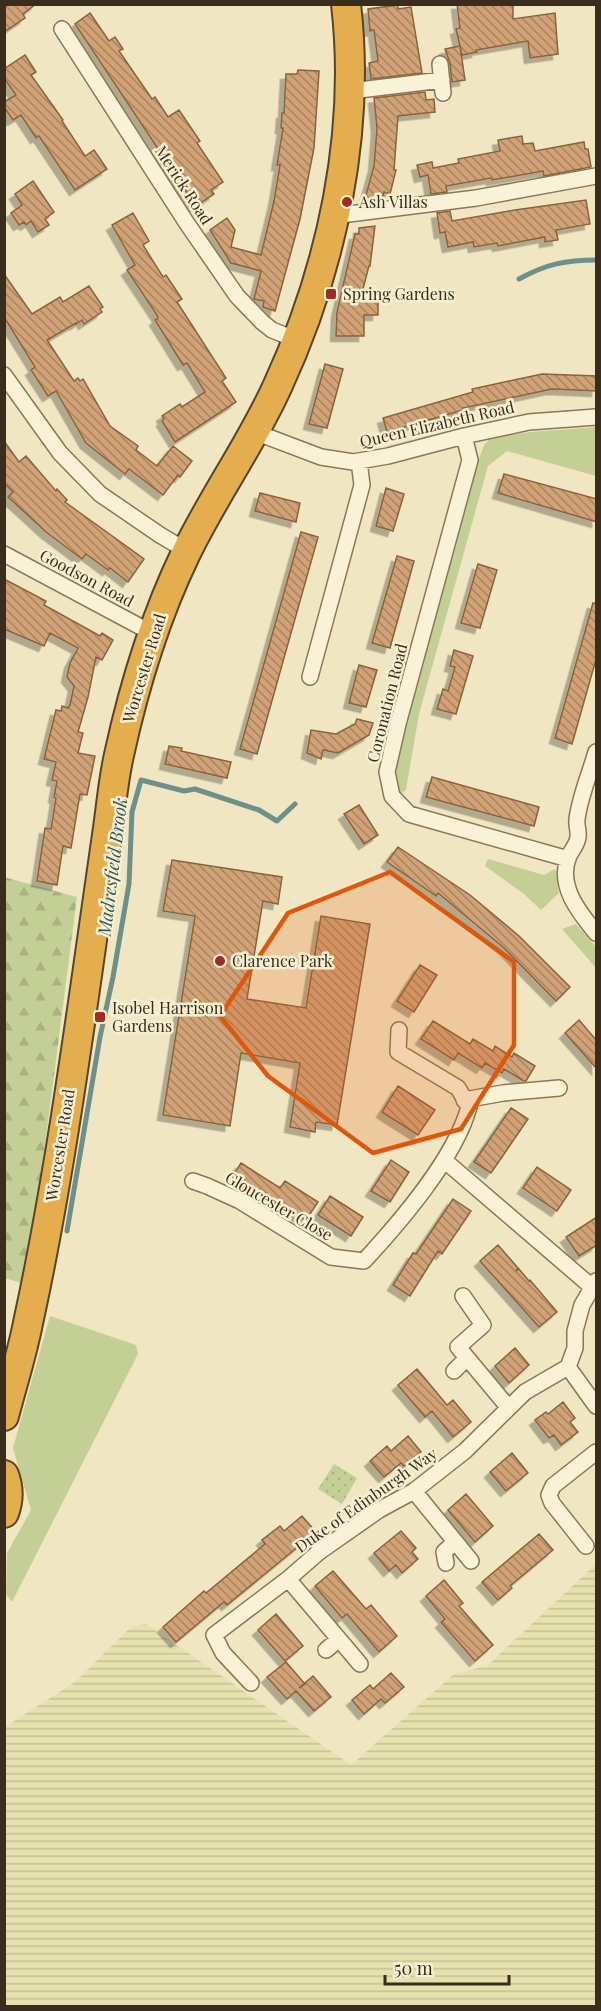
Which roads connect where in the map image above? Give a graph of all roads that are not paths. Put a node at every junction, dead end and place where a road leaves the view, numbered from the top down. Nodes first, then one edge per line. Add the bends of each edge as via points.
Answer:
1 (346, 4) edge
2 (62, 29) dead end
3 (440, 64) dead end
4 (351, 91) junction
5 (597, 176) edge
6 (333, 216) junction
7 (297, 340) junction
8 (4, 375) edge
9 (597, 417) edge
10 (255, 432) junction
11 (464, 436) junction
12 (359, 461) junction
13 (187, 550) junction
14 (4, 554) edge
15 (152, 633) junction
16 (310, 677) dead end
17 (597, 752) edge
18 (567, 859) junction
19 (597, 933) edge
20 (399, 1030) dead end
21 (559, 1088) dead end
22 (464, 1100) junction
23 (444, 1160) junction
24 (193, 1181) dead end
25 (594, 1284) edge
26 (463, 1296) dead end
27 (467, 1358) junction
28 (568, 1367) junction
29 (11, 1370) edge
30 (454, 1371) dead end
31 (597, 1406) edge
32 (508, 1407) junction
33 (4, 1416) edge
34 (597, 1452) edge
35 (4, 1475) edge
36 (414, 1491) junction
37 (4, 1513) edge
38 (455, 1542) junction
39 (586, 1546) dead end
40 (471, 1561) dead end
41 (446, 1563) dead end
42 (288, 1579) junction
43 (338, 1640) junction
44 (326, 1650) dead end
45 (360, 1664) dead end
46 (251, 1683) dead end

1 - 4 highway, Worcester Road
2 - 7 street, Merick Road via 237,296 272,330
3 - 4 street via 443,86
4 - 6 highway, Worcester Road via 346,152
5 - 6 street via 476,198
6 - 7 highway, Worcester Road via 318,279
7 - 10 highway, Worcester Road
8 - 13 street via 60,453 100,494
9 - 11 street, Queen Elizabeth Road via 529,422
10 - 12 street, Queen Elizabeth Road via 321,457
10 - 13 highway, Worcester Road
11 - 12 street, Queen Elizabeth Road
11 - 18 street, Coronation Road via 470,460 387,772 393,796 410,814
12 - 16 street via 362,485 326,649
13 - 15 highway, Worcester Road
14 - 15 street, Goodson Road
15 - 29 highway, Worcester Road via 118,758 41,1261 27,1329
17 - 18 street via 577,821 576,846
18 - 19 street via 567,889
20 - 22 street via 398,1052 458,1088
21 - 22 street
22 - 23 street, Gloucester Close via 468,1107 466,1118
23 - 24 street, Gloucester Close via 398,1224 364,1261 331,1257 240,1201
23 - 25 street
25 - 28 street via 579,1315
26 - 27 street via 483,1326 458,1347
27 - 30 street
27 - 32 street
28 - 31 street
28 - 32 street, Duke of Edinburgh Way via 525,1392
29 - 33 highway, Worcester Road
32 - 36 street, Duke of Edinburgh Way via 465,1451
34 - 39 street via 553,1486 549,1495
35 - 37 highway via 8,1485
36 - 38 street
36 - 42 street, Duke of Edinburgh Way via 370,1516
38 - 40 street
38 - 41 street via 444,1552
42 - 43 street
42 - 46 street, Duke of Edinburgh Way via 214,1635 223,1653
43 - 44 street
43 - 45 street

